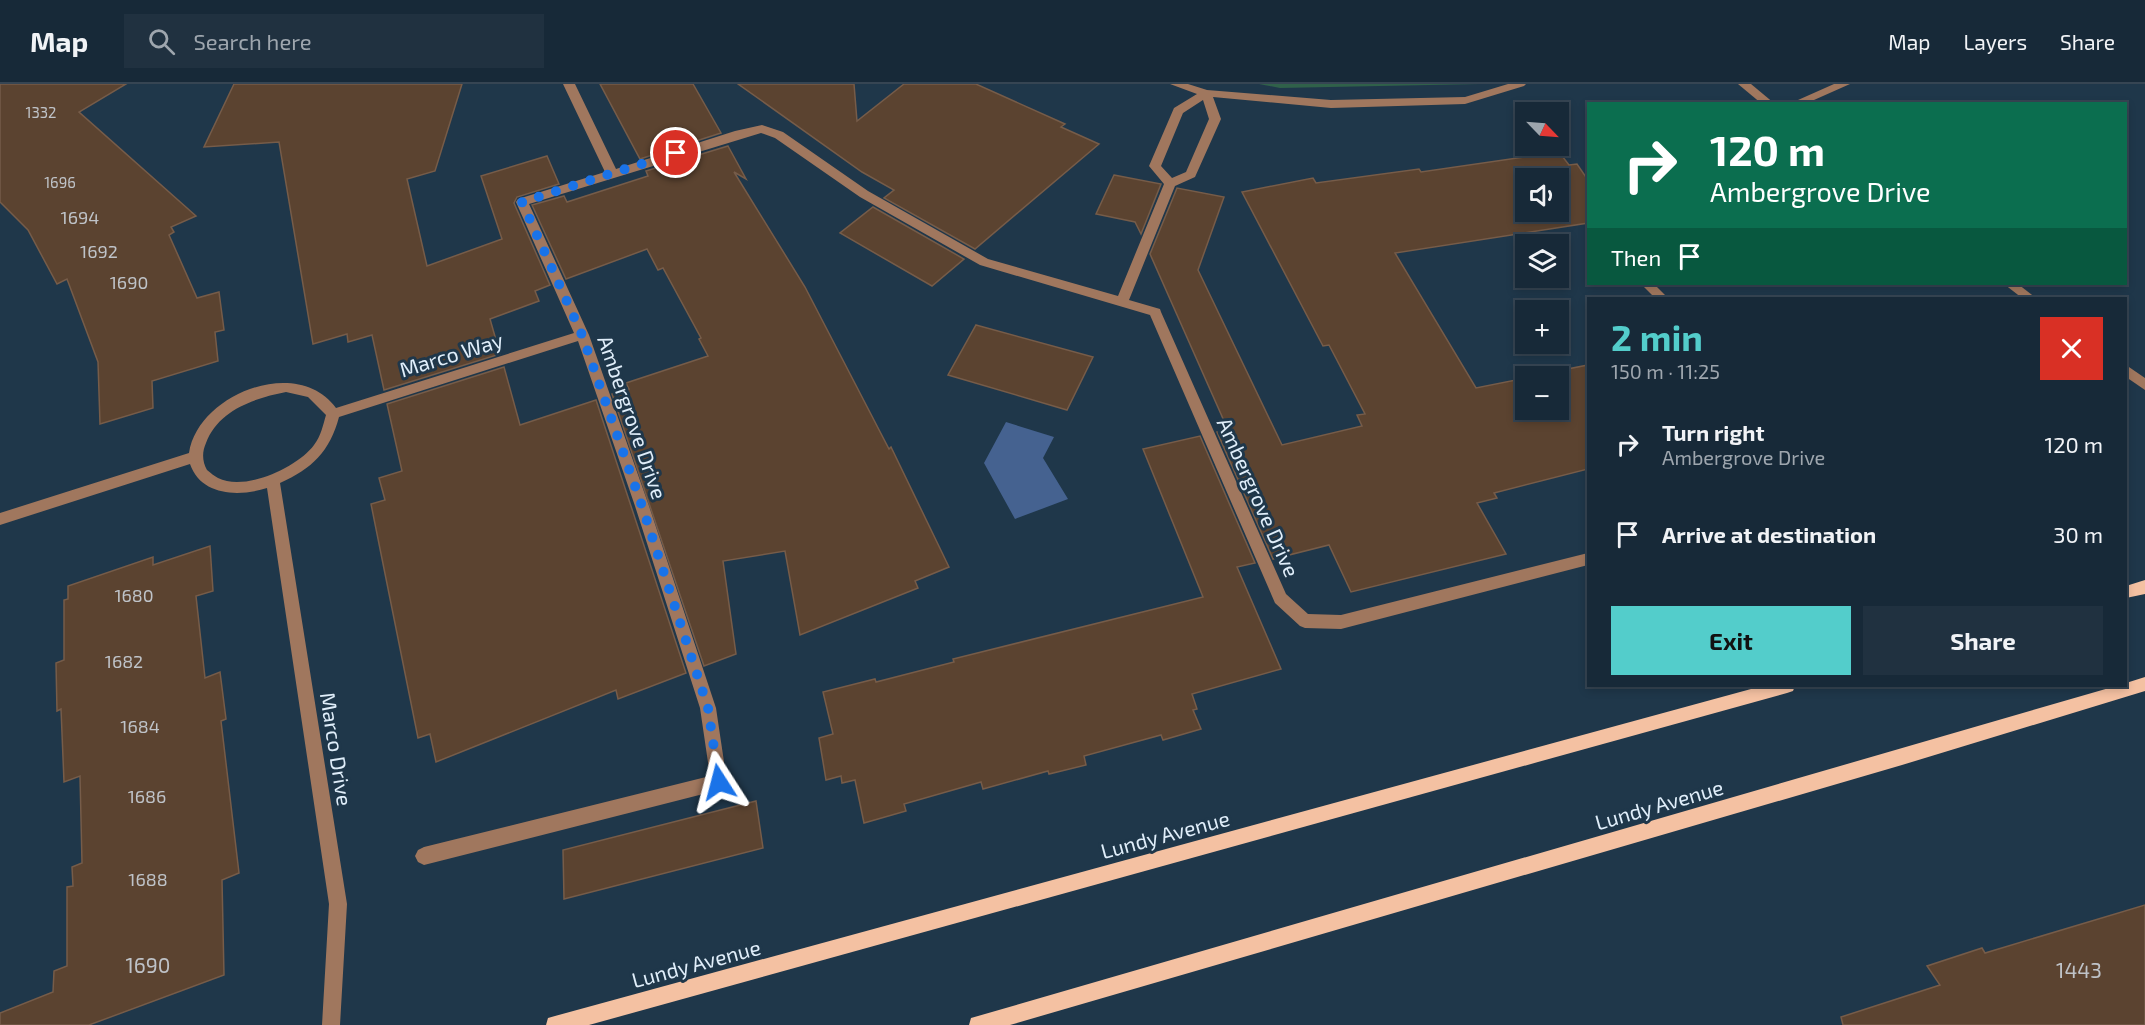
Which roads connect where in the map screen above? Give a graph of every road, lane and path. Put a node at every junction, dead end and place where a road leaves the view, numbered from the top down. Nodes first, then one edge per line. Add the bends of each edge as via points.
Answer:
1 (569, 84) edge
2 (1176, 84) edge
3 (1520, 84) edge
4 (1744, 84) edge
5 (1844, 84) edge
6 (1206, 93) junction
7 (1767, 102) edge
8 (1799, 102) edge
9 (612, 173) junction
10 (1170, 184) junction
11 (1648, 285) edge
12 (2011, 285) edge
13 (1661, 297) edge
14 (2029, 297) edge
15 (1122, 302) junction
16 (582, 335) junction
17 (2127, 371) edge
18 (2145, 385) edge
19 (333, 414) junction
20 (195, 457) junction
21 (273, 482) junction
22 (0, 519) edge
23 (1587, 559) edge
24 (2145, 587) edge
25 (2127, 592) edge
26 (2145, 684) edge
27 (1782, 687) edge
28 (424, 856) dead end
29 (332, 1025) edge
30 (555, 1025) edge
31 (978, 1025) edge

1 - 9 street
2 - 6 street
3 - 6 street via 1465,100 1331,104
4 - 7 street
5 - 8 street
6 - 10 street via 1215,119 1191,174
6 - 10 street via 1179,111 1155,166
9 - 15 street, Ambergrove Drive via 762,129 779,135 864,194 984,262
9 - 16 street, Ambergrove Drive via 522,202
10 - 15 street
11 - 13 street
12 - 14 street
15 - 23 street, Ambergrove Drive via 1155,312 1280,598 1305,621 1341,622
16 - 19 street, Marco Way
16 - 28 street, Ambergrove Drive via 708,708 719,782
17 - 18 street
19 - 20 street via 324,400 308,390 286,387 260,392 234,402 213,418 200,437
19 - 21 street via 328,434 315,454 295,471
20 - 21 street via 201,474 217,484 241,488
20 - 22 street
21 - 29 street, Marco Drive via 338,904
24 - 25 main road
26 - 31 main road, Lundy Avenue
27 - 30 main road, Lundy Avenue

